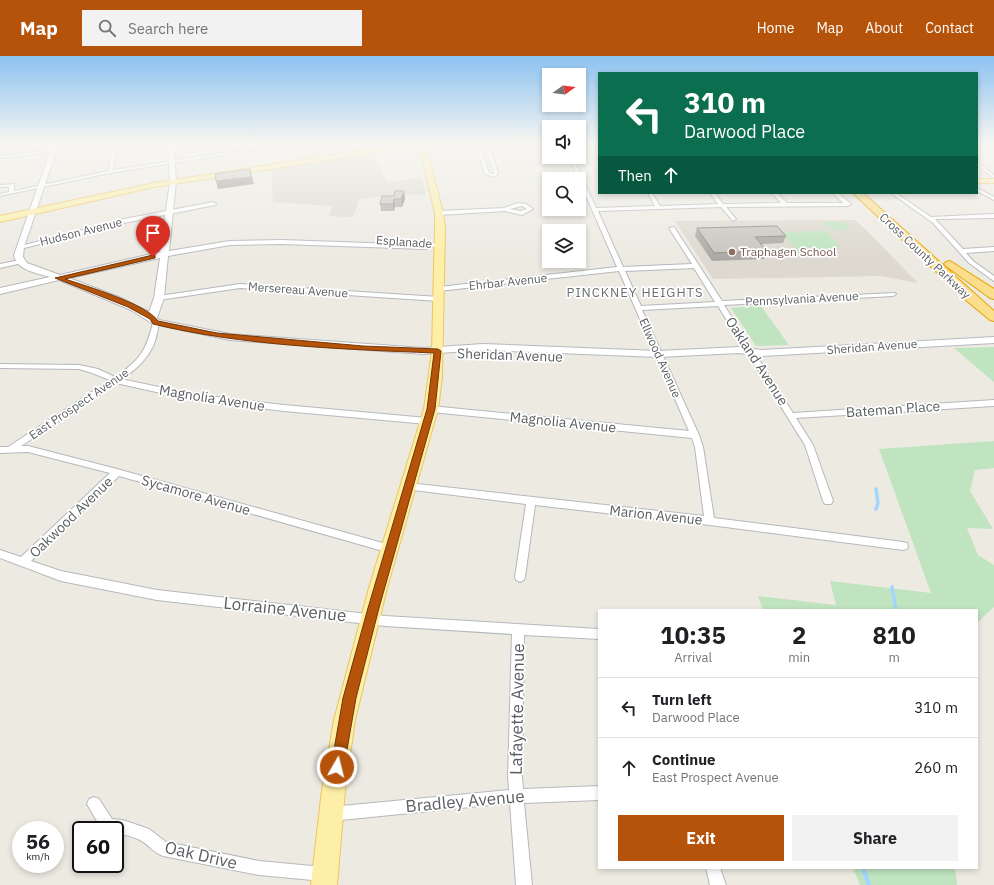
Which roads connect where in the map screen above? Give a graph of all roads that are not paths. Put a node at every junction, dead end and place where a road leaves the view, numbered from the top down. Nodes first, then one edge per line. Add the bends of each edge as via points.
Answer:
1 (43, 182) edge
2 (63, 182) edge
3 (173, 182) joint
4 (431, 182) edge
5 (582, 182) edge
6 (0, 186) edge
7 (42, 186) junction
8 (978, 190) edge
9 (10, 193) junction
10 (651, 194) edge
11 (713, 194) edge
12 (775, 194) edge
13 (837, 194) edge
14 (848, 194) edge
15 (859, 194) edge
16 (874, 194) edge
17 (895, 194) edge
18 (0, 195) edge
19 (994, 199) edge
20 (213, 204) dead end
21 (786, 205) junction
22 (722, 206) junction
23 (658, 208) junction
24 (890, 208) dead end
25 (505, 209) dead end
26 (595, 210) junction
27 (33, 211) junction
28 (169, 212) junction
29 (439, 213) junction
30 (994, 216) edge
31 (931, 218) junction
32 (0, 219) edge
33 (733, 219) dead end
34 (886, 220) junction
35 (672, 228) dead end
36 (440, 244) junction
37 (20, 247) junction
38 (994, 249) edge
39 (962, 250) junction
40 (164, 251) junction
41 (20, 262) junction
42 (0, 266) edge
43 (696, 266) junction
44 (619, 269) junction
45 (54, 277) junction
46 (994, 279) edge
47 (0, 286) edge
48 (0, 292) edge
49 (439, 294) junction
50 (893, 294) dead end
51 (994, 295) edge
52 (159, 298) junction
53 (720, 304) junction
54 (994, 304) edge
55 (131, 305) junction
56 (638, 308) junction
57 (994, 318) edge
58 (154, 320) junction
59 (994, 340) edge
60 (438, 351) junction
61 (750, 353) junction
62 (659, 357) junction
63 (0, 366) edge
64 (116, 380) junction
65 (994, 403) edge
66 (429, 415) junction
67 (792, 416) junction
68 (695, 435) junction
69 (12, 448) junction
70 (0, 450) edge
71 (117, 472) junction
72 (408, 487) junction
73 (531, 500) junction
74 (828, 501) dead end
75 (710, 521) junction
76 (903, 546) dead end
77 (390, 549) junction
78 (0, 554) edge
79 (24, 561) junction
80 (520, 577) dead end
81 (370, 619) junction
82 (518, 629) junction
83 (598, 634) edge
84 (598, 793) edge
85 (516, 796) junction
86 (94, 804) dead end
87 (331, 814) junction
88 (713, 869) edge
89 (324, 880) edge
90 (524, 885) edge
91 (718, 885) edge

1 - 7 street
2 - 7 street
3 - 27 main road
3 - 28 street
4 - 29 main road
5 - 26 street, Ellwood Avenue
6 - 9 street via 12,185
7 - 9 street
7 - 27 street
8 - 19 street
9 - 18 street
10 - 23 street
11 - 22 street
12 - 21 street
13 - 21 street via 848,204
14 - 34 highway
15 - 34 highway, Cross County Parkway
16 - 24 highway, Cross County Parkway
17 - 31 street
20 - 28 street, Hudson Avenue
21 - 22 street
22 - 23 street
22 - 33 street
23 - 26 street
25 - 29 street
26 - 44 street, Ellwood Avenue
27 - 32 main road
27 - 37 street
28 - 37 street, Hudson Avenue
28 - 40 street
29 - 36 main road
30 - 31 street
31 - 39 street
34 - 57 highway, Cross County Parkway
35 - 43 street, Oakland Avenue
36 - 40 street, Esplanade via 420,247 265,242
36 - 49 main road
37 - 41 street
38 - 39 street
39 - 46 street via 972,262
40 - 45 street, Esplanade
40 - 52 street
41 - 42 street
41 - 45 street
43 - 44 street, Ehrbar Avenue
43 - 53 street, Oakland Avenue
44 - 49 street, Ehrbar Avenue
44 - 56 street, Ellwood Avenue
45 - 47 street, Esplanade
45 - 48 street, Esplanade
45 - 55 street
49 - 52 street, Mersereau Avenue via 240,286
49 - 60 main road
50 - 53 street, Pennsylvania Avenue
51 - 54 highway, Cross County Parkway via 948,261
52 - 55 street
52 - 58 street
53 - 56 street, Pennsylvania Avenue
53 - 61 street, Oakland Avenue
55 - 58 street
56 - 62 street, Ellwood Avenue
58 - 60 street, Sheridan Avenue via 230,337 363,348
58 - 64 street, East Prospect Avenue via 152,341 148,350 129,371
59 - 61 street, Sheridan Avenue
60 - 62 street, Sheridan Avenue via 455,354
60 - 66 main road
61 - 62 street, Sheridan Avenue via 744,356
61 - 67 street, Oakland Avenue
62 - 68 street, Ellwood Avenue
63 - 64 street, Magnolia Avenue via 79,367
64 - 66 street, Magnolia Avenue via 192,397 233,403
64 - 69 street, East Prospect Avenue
65 - 67 street, Bateman Place
66 - 68 street, Magnolia Avenue
66 - 72 main road
67 - 74 street, Oakland Avenue via 809,445
68 - 75 street, Ellwood Avenue
69 - 70 street, Sycamore Avenue
69 - 71 street, Sycamore Avenue via 28,449
71 - 77 street, Sycamore Avenue
71 - 79 street, Oakwood Avenue
72 - 73 street, Marion Avenue
72 - 77 main road
73 - 75 street, Marion Avenue
73 - 80 street
75 - 76 street, Marion Avenue
77 - 81 main road
78 - 79 street, Lorraine Avenue
79 - 81 street, Lorraine Avenue via 61,576 157,595
81 - 82 street, Lorraine Avenue
81 - 87 main road via 349,698
82 - 83 street, Lorraine Avenue
82 - 85 street, Lafayette Avenue
84 - 85 street, Bradley Avenue
85 - 87 street, Bradley Avenue
85 - 90 street, Lafayette Avenue
86 - 89 street, Oak Drive via 108,826 123,827 144,834 163,849
87 - 89 main road
88 - 91 street

